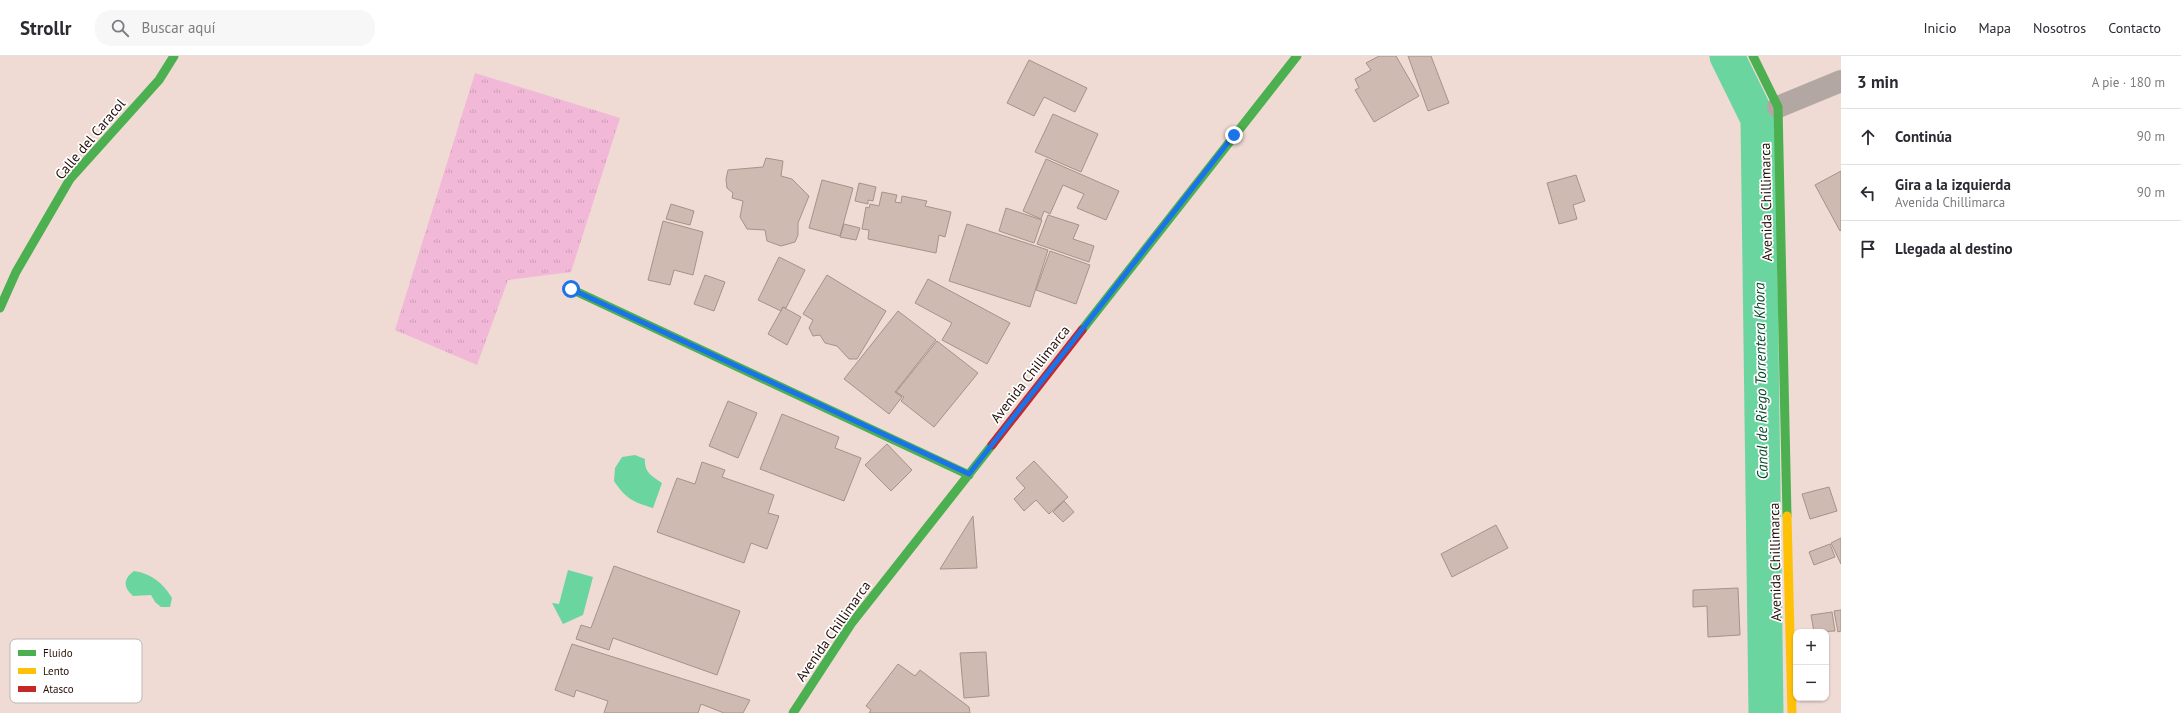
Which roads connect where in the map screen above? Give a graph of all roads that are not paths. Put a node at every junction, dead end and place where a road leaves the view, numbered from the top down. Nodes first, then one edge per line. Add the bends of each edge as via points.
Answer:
1 (174, 56) edge
2 (1297, 56) edge
3 (1753, 56) edge
4 (1841, 81) edge
5 (1778, 107) junction
6 (571, 289) dead end
7 (0, 308) edge
8 (969, 474) junction
9 (793, 713) edge
10 (1792, 713) edge

1 - 7 street, Calle del Caracol via 159,80 70,180 16,272
2 - 8 street, Avenida Chillimarca
3 - 5 street, Avenida Chillimarca
4 - 5 street
5 - 10 street, Avenida Chillimarca
6 - 8 street
8 - 9 street, Avenida Chillimarca via 851,624

